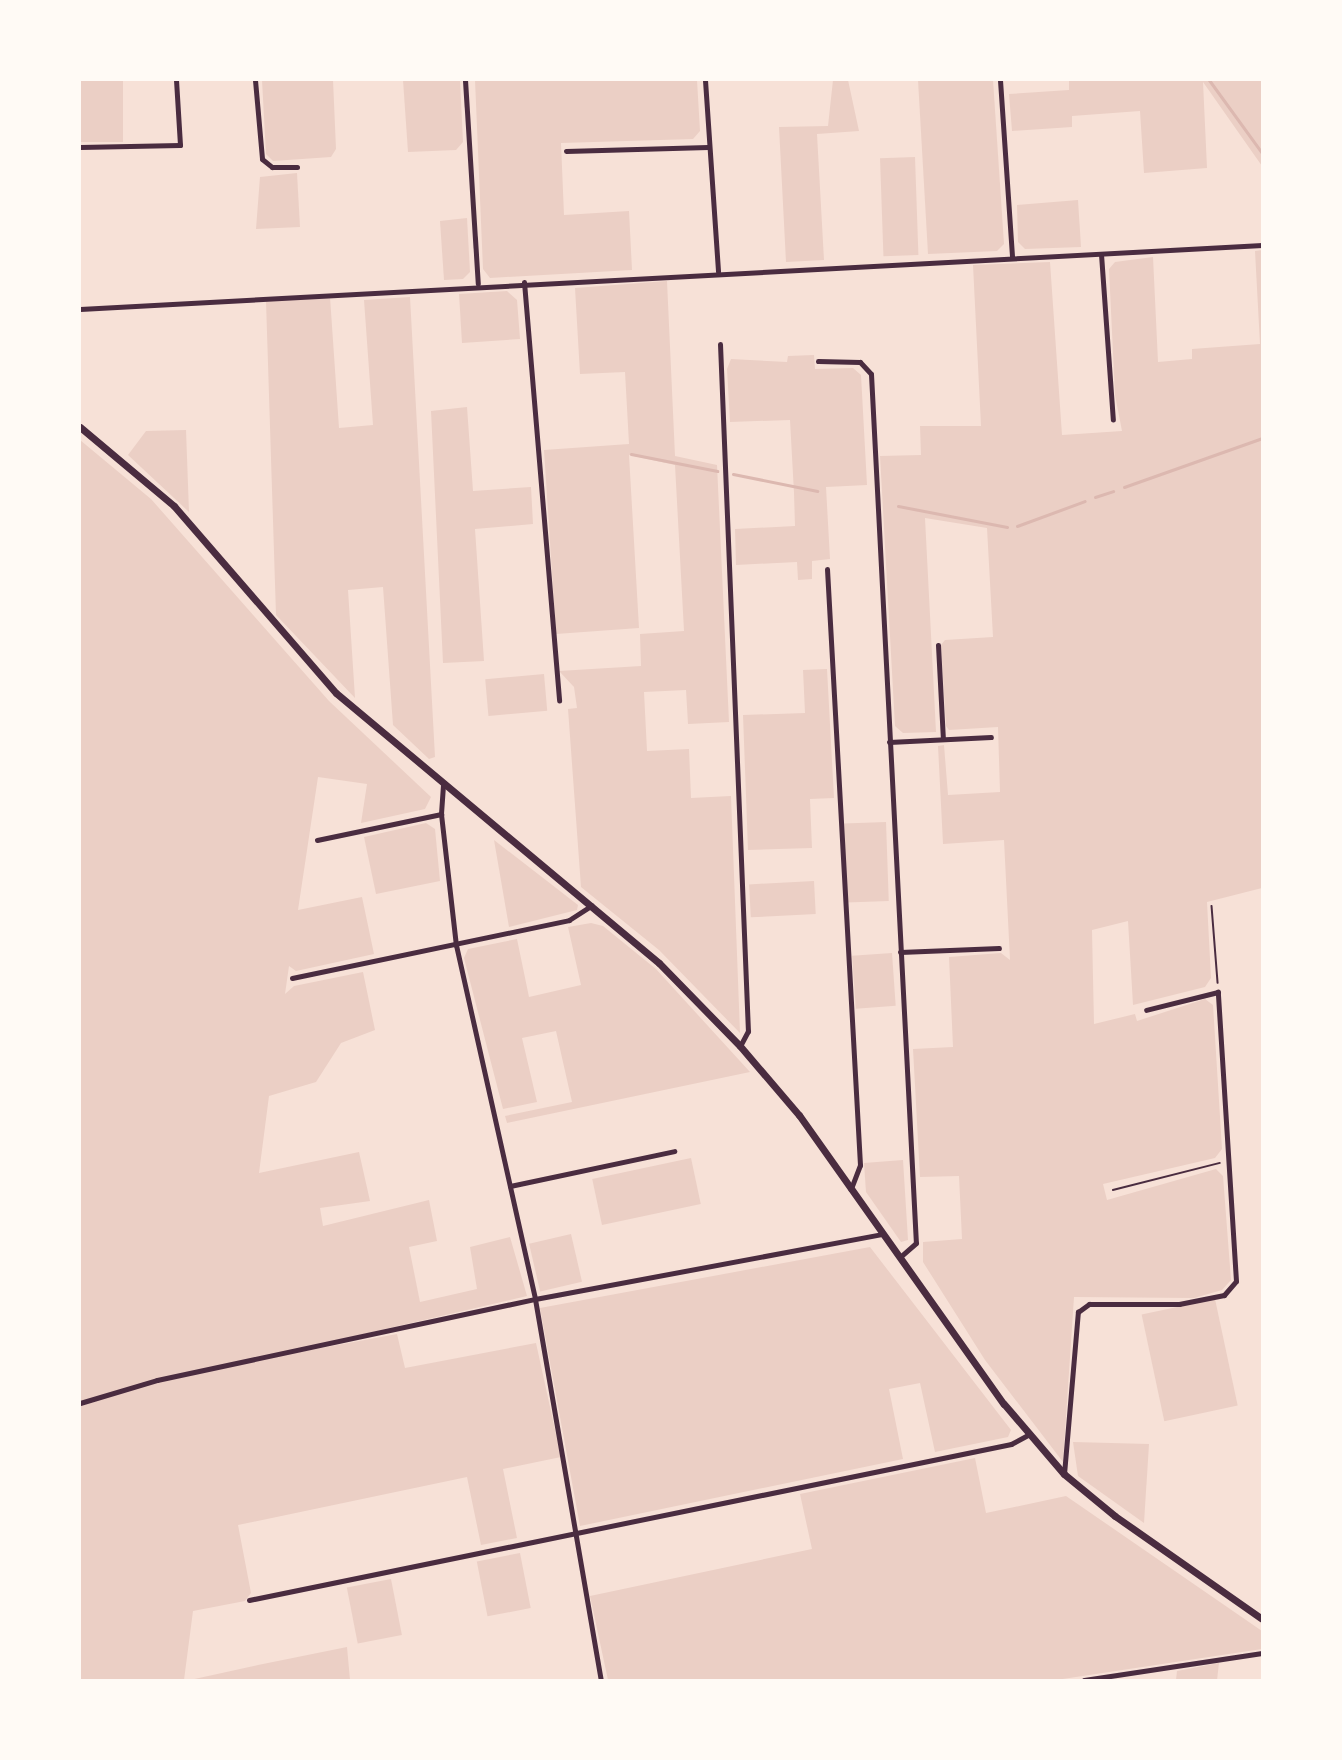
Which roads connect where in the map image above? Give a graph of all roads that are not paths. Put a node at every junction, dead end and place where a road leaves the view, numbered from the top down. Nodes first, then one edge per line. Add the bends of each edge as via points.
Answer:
1 (176, 80) edge
2 (255, 80) edge
3 (465, 80) edge
4 (705, 80) edge
5 (1000, 80) edge
6 (80, 147) edge
7 (708, 147) junction
8 (566, 151) dead end
9 (297, 167) dead end
10 (1263, 245) edge
11 (1101, 254) junction
12 (1012, 258) junction
13 (718, 272) junction
14 (524, 282) junction
15 (478, 284) junction
16 (80, 309) edge
17 (720, 344) dead end
18 (818, 361) dead end
19 (1113, 420) dead end
20 (80, 427) edge
21 (827, 570) dead end
22 (938, 645) dead end
23 (559, 701) dead end
24 (992, 736) dead end
25 (943, 739) junction
26 (889, 742) junction
27 (444, 785) junction
28 (441, 814) junction
29 (317, 840) dead end
30 (592, 905) junction
31 (456, 945) junction
32 (999, 948) dead end
33 (900, 952) junction
34 (292, 978) dead end
35 (1146, 1010) dead end
36 (740, 1046) junction
37 (674, 1151) dead end
38 (510, 1186) junction
39 (851, 1189) junction
40 (883, 1234) junction
41 (900, 1257) junction
42 (535, 1299) junction
43 (80, 1403) edge
44 (1028, 1435) junction
45 (1064, 1474) junction
46 (572, 1532) junction
47 (249, 1600) dead end
48 (1263, 1619) edge
49 (1263, 1653) edge
50 (601, 1680) edge
51 (1084, 1680) edge

1 - 6 street via 180,145
2 - 9 street via 262,159 272,167
3 - 15 street
4 - 7 street
5 - 12 street
7 - 8 street
7 - 13 street
10 - 11 street
11 - 12 street
11 - 19 street
12 - 13 street
13 - 14 street
14 - 15 street
14 - 23 street
15 - 16 street
17 - 36 street via 748,1031
18 - 26 street via 860,362 871,374
20 - 27 street via 174,506 324,681
21 - 39 street via 860,1165
22 - 25 street
24 - 25 street
25 - 26 street
26 - 33 street
27 - 28 street
27 - 30 street
28 - 29 street
28 - 31 street
30 - 31 street via 569,920
30 - 36 street via 659,963
31 - 34 street
31 - 38 street
32 - 33 street
33 - 41 street via 916,1243
35 - 45 street via 1218,992 1234,1286 1224,1295 1179,1304 1089,1304 1078,1312
36 - 39 street via 784,1096
37 - 38 street
38 - 42 street
39 - 40 street
40 - 41 street
40 - 42 street
41 - 44 street
42 - 43 street via 157,1380
42 - 46 street via 567,1471
44 - 45 street
44 - 46 street via 993,1448
45 - 48 street via 1115,1516
46 - 47 street
46 - 50 street
49 - 51 street

